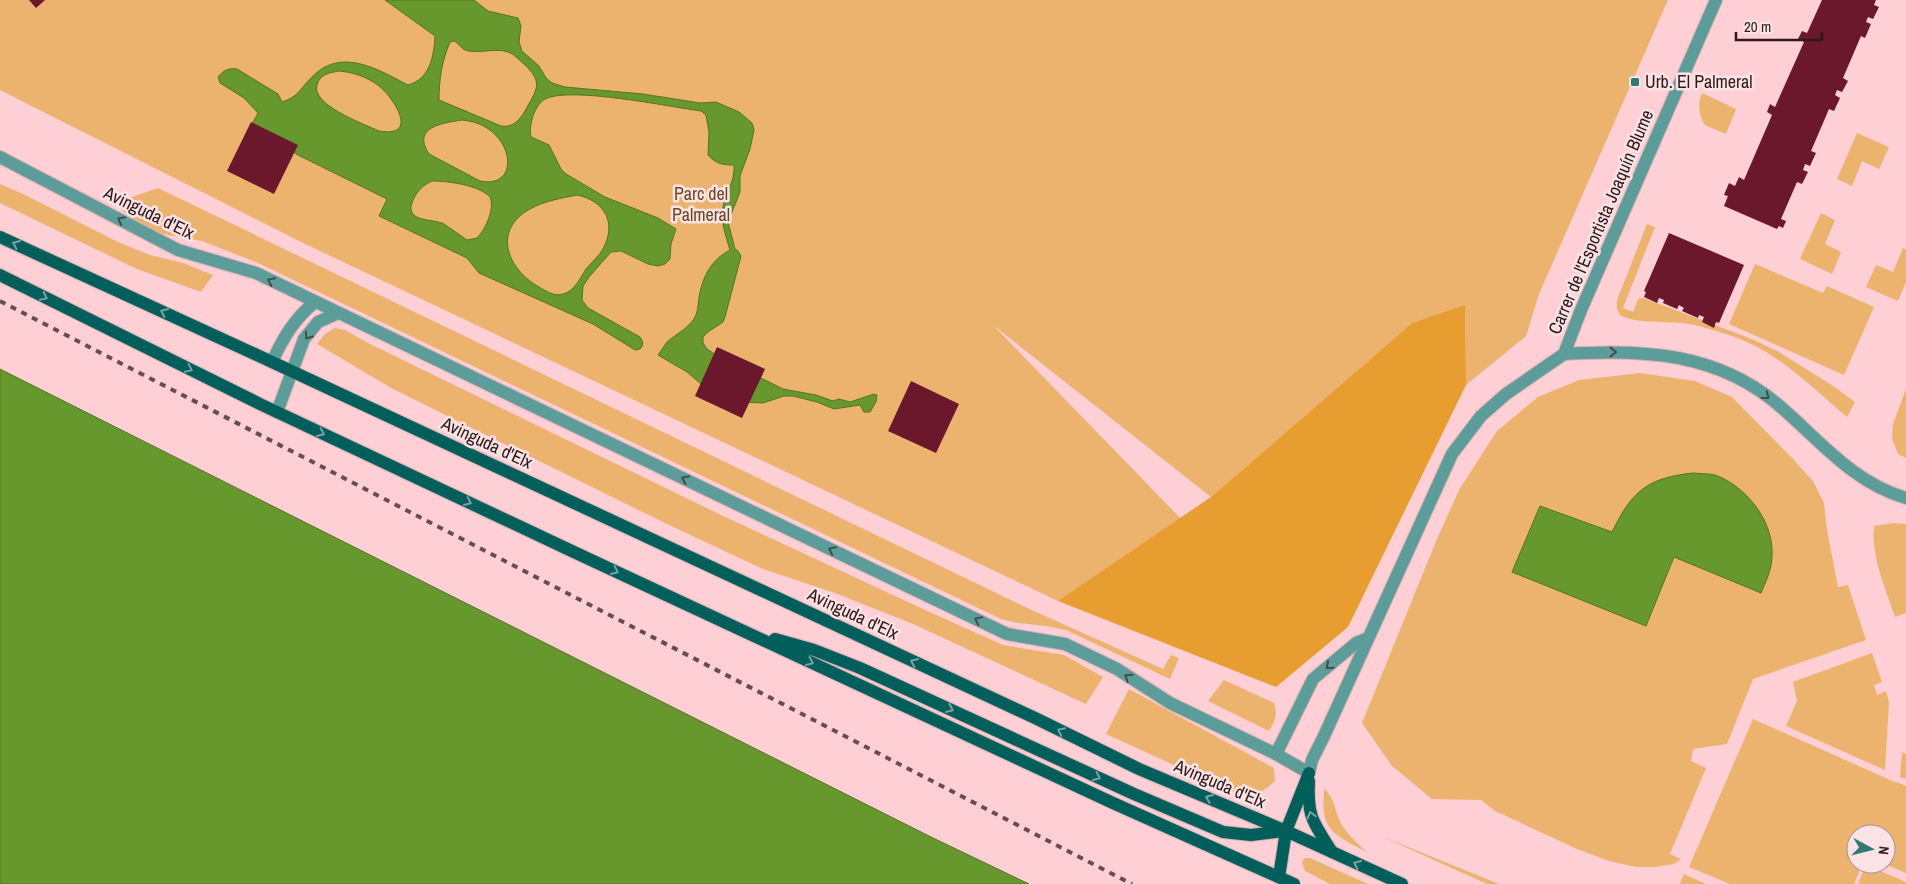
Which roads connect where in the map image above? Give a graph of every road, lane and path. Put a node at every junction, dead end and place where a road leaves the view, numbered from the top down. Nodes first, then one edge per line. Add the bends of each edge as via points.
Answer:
1 (1716, 0) edge
2 (1, 157) edge
3 (0, 237) edge
4 (0, 275) edge
5 (315, 302) junction
6 (338, 313) junction
7 (1564, 354) junction
8 (272, 362) junction
9 (292, 372) junction
10 (277, 412) junction
11 (1906, 498) edge
12 (741, 630) junction
13 (1368, 638) junction
14 (1276, 754) junction
15 (1309, 773) junction
16 (1286, 831) junction
17 (1332, 852) junction
18 (1279, 877) junction
19 (1294, 884) edge
20 (1402, 884) edge

1 - 7 street, Carrer de l'Esportista Joaquín Blume via 1580,310
5 -> 2 street, Avinguda d'Elx via 256,273 178,250
8 -> 3 main road, Avinguda d'Elx
4 -> 10 main road
5 - 6 street, Avinguda d'Elx
5 - 8 street via 287,331
6 -> 9 street via 318,322 304,339
14 -> 6 street, Avinguda d'Elx via 1170,703 1117,670 1065,644 1007,634
7 -> 11 street via 1596,352 1668,356 1707,365 1738,378 1780,406 1854,473 1886,492
7 - 13 street, Carrer de l'Esportista Joaquín Blume via 1506,394 1481,416 1452,454
8 - 9 main road, Avinguda d'Elx
9 - 10 street
16 -> 9 main road, Avinguda d'Elx via 1139,769
10 -> 12 main road
12 -> 16 main road via 814,650 860,668 1223,832 1251,835
12 -> 18 main road
13 -> 14 street via 1356,642 1313,679
13 - 15 street, Carrer de l'Esportista Joaquín Blume
14 - 15 street, Avinguda d'Elx
15 - 16 main road
17 -> 15 main road via 1312,822 1308,803
16 - 17 main road, Avinguda d'Elx
16 - 18 main road
20 -> 17 main road, Avinguda d'Elx
18 - 19 main road

